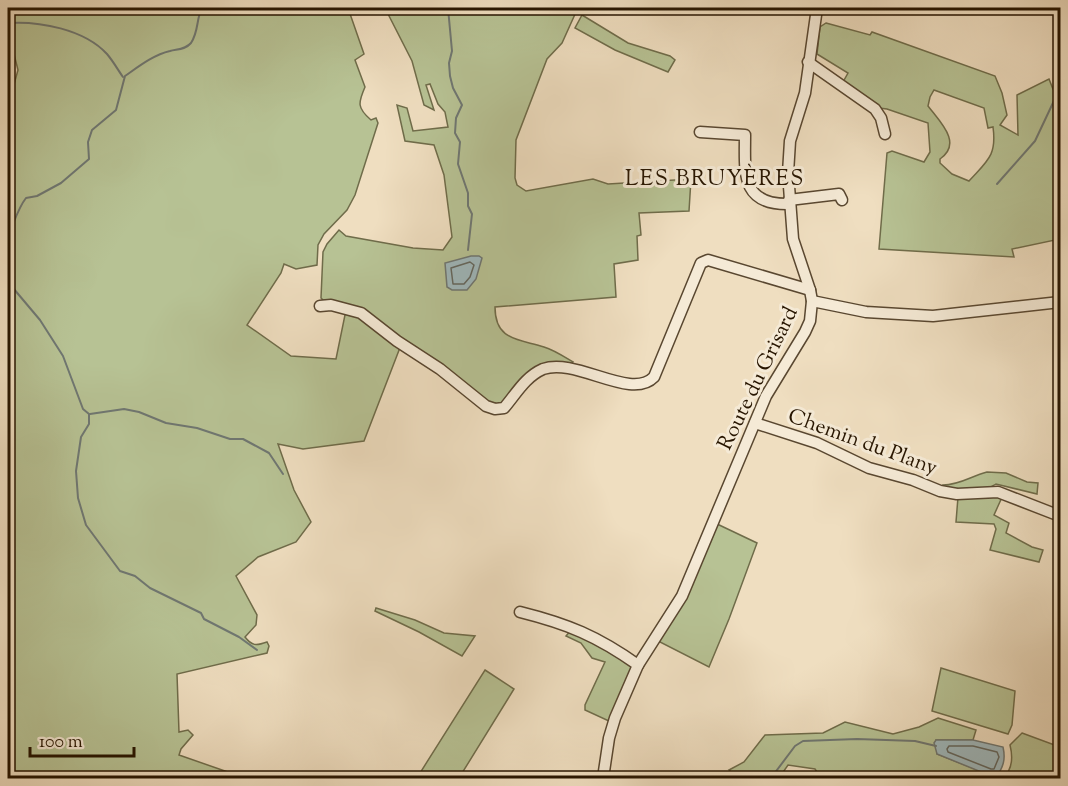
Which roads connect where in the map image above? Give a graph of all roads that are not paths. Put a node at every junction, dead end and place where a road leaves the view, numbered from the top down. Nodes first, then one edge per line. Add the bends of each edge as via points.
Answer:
1 (816, 8) edge
2 (808, 62) junction
3 (699, 132) dead end
4 (885, 134) dead end
5 (842, 200) dead end
6 (789, 202) junction
7 (811, 295) junction
8 (1060, 302) edge
9 (320, 306) dead end
10 (755, 423) junction
11 (1060, 516) edge
12 (520, 612) dead end
13 (638, 664) junction
14 (603, 778) edge

1 - 2 street, Route du Grisard
2 - 4 street via 875,109
2 - 6 street, Route du Grisard via 803,99 790,141
3 - 6 street via 746,135 745,175 749,188 764,201
5 - 6 street via 839,194
6 - 7 street, Route du Grisard via 793,239
7 - 8 street via 866,312 931,316
7 - 9 street via 708,260 701,263 649,382 633,386 557,366 536,373 504,408 495,409 361,313
7 - 10 street, Route du Grisard via 806,332 772,384
10 - 11 street, Chemin du Plany via 940,491 998,492
10 - 13 street, Route du Grisard via 682,596
12 - 13 street via 588,634
13 - 14 street, Route du Grisard via 615,718

